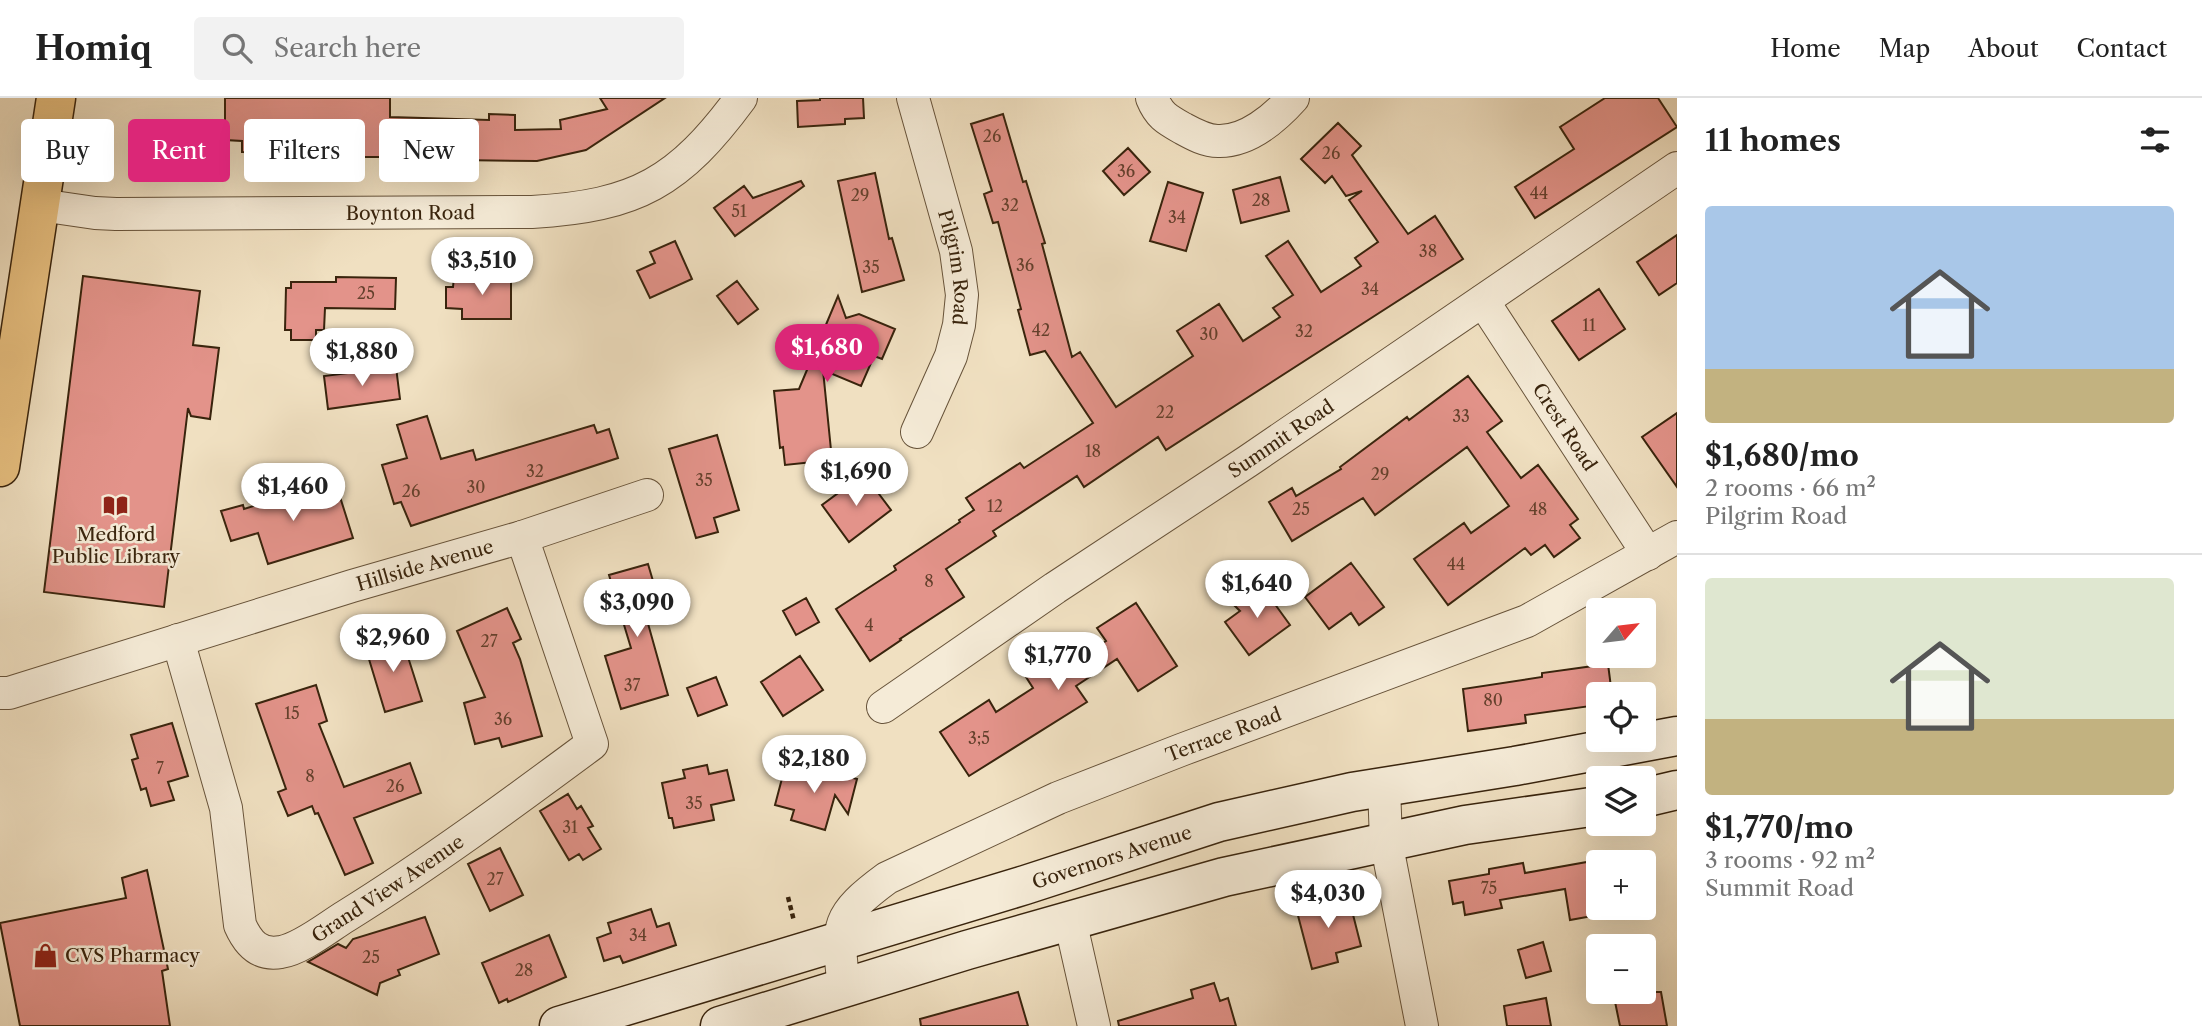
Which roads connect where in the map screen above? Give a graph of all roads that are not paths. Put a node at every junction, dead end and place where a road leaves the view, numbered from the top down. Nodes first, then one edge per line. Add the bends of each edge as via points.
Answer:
1 (56, 98) edge
2 (741, 98) edge
3 (913, 98) edge
4 (1152, 98) edge
5 (1293, 98) edge
6 (1677, 168) edge
7 (40, 205) junction
8 (1483, 301) junction
9 (917, 432) dead end
10 (0, 467) edge
11 (647, 495) dead end
12 (522, 537) junction
13 (1677, 537) edge
14 (1648, 554) junction
15 (178, 640) junction
16 (0, 693) edge
17 (883, 707) dead end
18 (1677, 736) edge
19 (1384, 787) junction
20 (1677, 790) edge
21 (1656, 795) edge
22 (1586, 808) edge
23 (1386, 841) junction
24 (1070, 920) junction
25 (839, 941) junction
26 (844, 988) junction
27 (559, 1026) edge
28 (720, 1026) edge
29 (1094, 1026) edge
30 (1422, 1026) edge

1 - 7 main road
2 - 7 street, Boynton Road via 693,154 661,180 621,199 576,209 95,214
3 - 9 street, Pilgrim Road via 957,251 962,295 951,356
4 - 5 street via 1162,117 1217,141 1251,132
6 - 8 street, Summit Road
7 - 10 main road
8 - 14 street, Crest Road
8 - 17 street, Summit Road
11 - 12 street, Hillside Avenue
12 - 15 street, Hillside Avenue
12 - 15 street, Grand View Avenue via 592,744 471,834 290,950 259,950 240,925 226,808
13 - 14 street, Terrace Road
14 - 25 street, Terrace Road via 1527,621 1058,798 945,849 863,895 844,919
15 - 16 street, Hillside Avenue
18 - 19 street, Governors Avenue
19 - 23 street
19 - 25 street, Governors Avenue via 1219,822
20 - 21 street
22 - 23 street
23 - 24 street via 1224,877
23 - 30 street
24 - 26 street
24 - 29 street
25 - 26 street, Terrace Road
25 - 27 street, Governors Avenue
26 - 28 street

